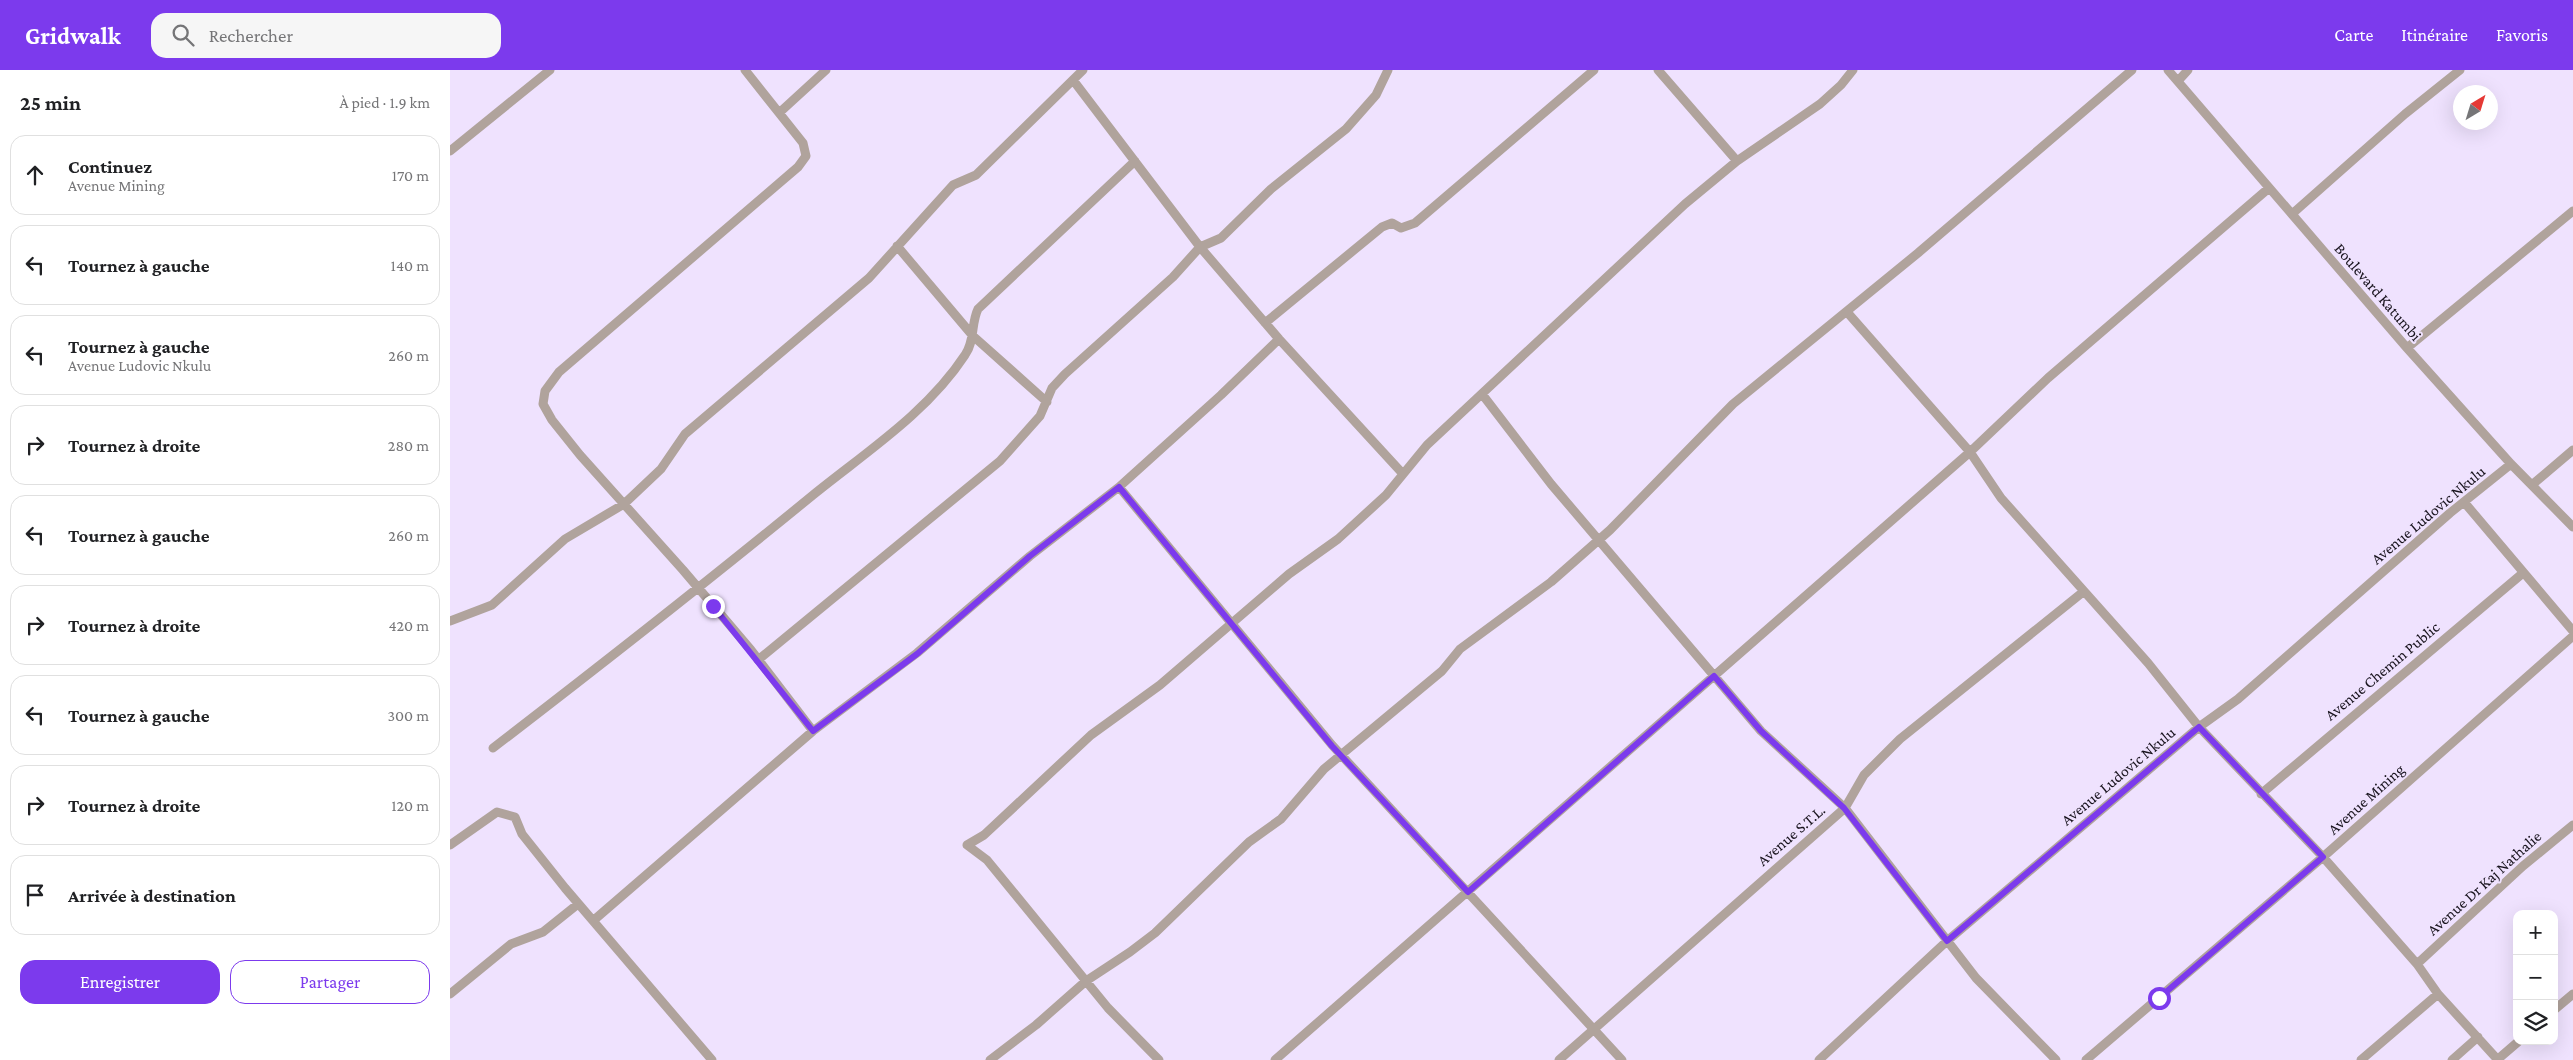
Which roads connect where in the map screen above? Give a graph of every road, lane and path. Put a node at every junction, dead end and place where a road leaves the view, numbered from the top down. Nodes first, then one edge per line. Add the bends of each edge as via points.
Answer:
1 (550, 70) edge
2 (744, 70) edge
3 (826, 70) edge
4 (1083, 70) edge
5 (1388, 70) edge
6 (1594, 70) edge
7 (1658, 70) edge
8 (1853, 70) edge
9 (2132, 70) edge
10 (2168, 70) edge
11 (2188, 70) edge
12 (2460, 70) edge
13 (1073, 80) junction
14 (2178, 81) junction
15 (779, 113) junction
16 (450, 150) edge
17 (1135, 161) junction
18 (1737, 161) junction
19 (2269, 188) junction
20 (2573, 211) edge
21 (2292, 214) junction
22 (896, 246) junction
23 (1200, 247) junction
24 (1847, 312) junction
25 (1265, 323) junction
26 (973, 336) junction
27 (1279, 339) junction
28 (2406, 348) junction
29 (1482, 394) junction
30 (1047, 402) junction
31 (2573, 450) edge
32 (1970, 452) junction
33 (2511, 464) junction
34 (1403, 474) junction
35 (2533, 484) junction
36 (1119, 487) junction
37 (2464, 502) junction
38 (624, 504) junction
39 (2573, 527) edge
40 (1598, 540) junction
41 (2523, 573) junction
42 (698, 589) junction
43 (2083, 592) junction
44 (450, 621) edge
45 (1232, 624) junction
46 (2573, 630) edge
47 (2573, 636) edge
48 (758, 660) junction
49 (1714, 676) junction
50 (2199, 727) junction
51 (813, 731) junction
52 (493, 748) dead end
53 (1342, 756) junction
54 (2261, 794) junction
55 (1844, 808) junction
56 (2573, 825) edge
57 (450, 845) edge
58 (2323, 857) junction
59 (1468, 892) junction
60 (578, 904) junction
61 (594, 920) junction
62 (1947, 941) junction
63 (2417, 964) junction
64 (1086, 981) junction
65 (450, 994) edge
66 (2438, 994) junction
67 (2573, 994) edge
68 (2558, 1007) edge
69 (1594, 1029) junction
70 (2478, 1037) junction
71 (2515, 1045) edge
72 (712, 1060) edge
73 (990, 1060) edge
74 (1159, 1060) edge
75 (1275, 1060) edge
76 (1559, 1060) edge
77 (1622, 1060) edge
78 (1819, 1060) edge
79 (2056, 1060) edge
80 (2086, 1060) edge
81 (2361, 1060) edge
82 (2452, 1060) edge
83 (2498, 1060) edge

1 - 16 street
2 - 15 street
3 - 15 street
4 - 13 street
5 - 23 street via 1376,95 1346,130 1270,189 1221,238
6 - 25 street via 1415,223 1402,228 1392,224 1382,227
7 - 18 street
8 - 18 street via 1820,104
9 - 24 street
10 - 14 street, Boulevard Katumbi
11 - 14 street
12 - 21 street
13 - 17 street
13 - 22 street via 976,175 952,185
14 - 19 street, Boulevard Katumbi
15 - 38 street via 803,143 806,156 798,167 559,372 545,391 543,404 552,420
17 - 23 street
17 - 26 street via 978,309
18 - 29 street via 1685,204
19 - 21 street, Boulevard Katumbi
19 - 32 street via 2048,378
20 - 28 street
21 - 28 street, Boulevard Katumbi
22 - 26 street
22 - 38 street via 869,278 685,434 661,469
23 - 25 street
23 - 30 street via 1173,277 1065,374 1052,388
24 - 32 street
24 - 40 street via 1733,404
25 - 27 street
26 - 30 street
26 - 42 street via 966,354 928,401
27 - 34 street
27 - 36 street
28 - 33 street, Boulevard Katumbi
29 - 34 street via 1427,445
29 - 40 street
30 - 48 street via 1030,429 1000,461
31 - 35 street
32 - 43 street via 2002,498
32 - 49 street
33 - 35 street, Boulevard Katumbi
33 - 37 street, Avenue Ludovic Nkulu
34 - 45 street via 1386,495 1338,539 1289,574
35 - 39 street, Boulevard Katumbi
36 - 45 street
36 - 51 street via 1030,556 917,654
37 - 41 street
37 - 50 street, Avenue Ludovic Nkulu via 2238,699
38 - 42 street
38 - 44 street via 565,539 492,605
40 - 49 street
40 - 53 street via 1551,582 1460,650 1442,671
41 - 46 street
41 - 54 street, Avenue Chemin Public
42 - 48 street
42 - 52 street
43 - 50 street via 2148,663
43 - 55 street, Avenue S.T.L. via 1900,739 1864,775
45 - 53 street
45 - 64 street via 1160,685 1091,735 984,835 967,845 987,860
47 - 58 street, Avenue Mining
48 - 51 street
49 - 55 street via 1761,731
49 - 59 street
50 - 54 street
50 - 62 street, Avenue Ludovic Nkulu
51 - 61 street
53 - 59 street
53 - 64 street via 1324,769 1281,819 1249,842 1155,933
54 - 58 street
55 - 62 street
55 - 69 street, Avenue S.T.L.
56 - 63 street, Avenue Dr Kaj Nathalie via 2523,866
57 - 60 street via 497,812 515,817 522,834
58 - 63 street
58 - 80 street, Avenue Mining
59 - 69 street
59 - 75 street
60 - 61 street
60 - 65 street via 543,932 511,944
61 - 72 street
62 - 78 street, Avenue Ludovic Nkulu
62 - 79 street via 1976,978
63 - 66 street
64 - 73 street
64 - 74 street
66 - 70 street
66 - 81 street
67 - 68 street
69 - 76 street, Avenue S.T.L.
69 - 77 street
70 - 82 street
70 - 83 street
71 - 83 street

